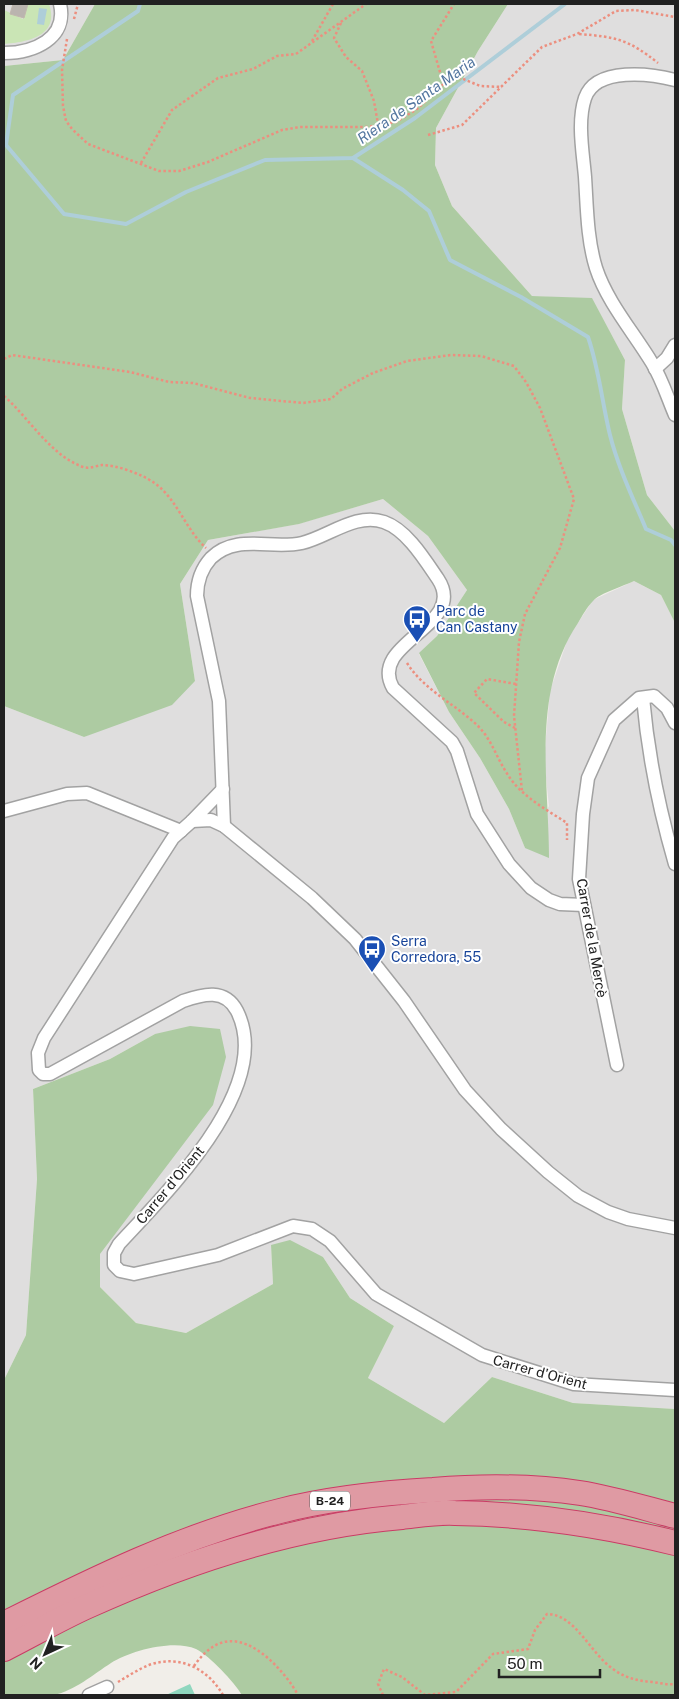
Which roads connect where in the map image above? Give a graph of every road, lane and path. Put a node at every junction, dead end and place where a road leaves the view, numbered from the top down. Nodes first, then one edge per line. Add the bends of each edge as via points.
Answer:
1 (60, 4) edge
2 (78, 4) edge
3 (333, 4) edge
4 (366, 4) edge
5 (454, 4) edge
6 (675, 17) edge
7 (342, 21) junction
8 (73, 24) dead end
9 (70, 32) dead end
10 (577, 34) junction
11 (311, 42) junction
12 (4, 53) edge
13 (661, 65) dead end
14 (452, 77) junction
15 (675, 80) edge
16 (502, 87) junction
17 (378, 124) junction
18 (428, 135) dead end
19 (141, 164) junction
20 (675, 345) edge
21 (4, 358) edge
22 (655, 369) junction
23 (4, 396) edge
24 (675, 415) edge
25 (214, 555) junction
26 (399, 651) junction
27 (516, 684) junction
28 (643, 698) junction
29 (675, 723) edge
30 (515, 728) junction
31 (223, 790) junction
32 (522, 790) junction
33 (4, 811) edge
34 (192, 821) junction
35 (224, 826) junction
36 (181, 831) junction
37 (567, 847) dead end
38 (675, 864) edge
39 (584, 906) junction
40 (617, 1065) dead end
41 (674, 1226) edge
42 (675, 1390) edge
43 (675, 1516) edge
44 (675, 1543) edge
45 (4, 1624) edge
46 (4, 1649) edge
47 (194, 1666) junction
48 (675, 1684) edge
49 (107, 1687) joint
50 (89, 1695) edge
51 (223, 1695) edge
52 (298, 1695) edge
53 (383, 1695) edge

1 - 12 street via 62,21 49,39 25,52
2 - 8 path
3 - 11 path
4 - 7 path
5 - 14 path via 432,41 439,74 442,79
6 - 10 path via 635,10 616,11
7 - 11 path
7 - 17 path via 334,38 346,57 362,71 374,101
9 - 19 path via 62,70 66,121 88,144
10 - 13 path via 613,36 641,49
10 - 16 path via 542,47
11 - 19 path via 296,54 277,56 253,70 218,78 172,110
14 - 16 path via 480,86
14 - 17 path via 417,109 396,122
15 - 22 street via 650,74 626,74 598,83 585,96 582,128 587,206 596,269
16 - 18 path via 462,125
17 - 19 path via 282,130 179,171 159,171
20 - 22 street
21 - 27 path via 12,355 130,372 169,382 193,383 250,398 303,404 331,399 342,389 373,373 407,361 480,356 514,366 540,408 574,499 560,548 525,614
22 - 24 street
23 - 25 path via 63,456 85,468 103,465 152,482 176,507 197,540
25 - 26 street via 237,544 301,543 363,520 383,521 393,526 408,540 438,580 444,595 443,604 435,616
25 - 31 street via 203,568 197,596 219,701
26 - 32 path via 425,684 478,726 492,744 508,775
26 - 39 street via 388,667 389,681 458,751 477,814 509,864 531,888 549,900
27 - 30 path
27 - 30 path via 487,679 474,693 504,722
28 - 29 street via 654,696 667,708
28 - 38 street via 646,735 661,815
28 - 39 street, Carrer de la Mercè via 626,707 614,720 588,778 579,880
30 - 32 path
31 - 34 street, Carrer d'Orient
31 - 35 street
32 - 37 path via 567,823
33 - 36 street via 67,794 87,793
34 - 35 street via 211,820
34 - 36 street, Carrer d'Orient
35 - 41 street via 312,898 355,939 404,1001 465,1090 548,1172 578,1196 608,1212
36 - 42 street, Carrer d'Orient via 38,1053 39,1070 42,1074 50,1074 183,1001 203,994 225,998 241,1019 243,1065 234,1093 199,1154 119,1244 113,1256 116,1267 123,1273 141,1273 218,1256 282,1230 302,1226 330,1241 364,1284 387,1303 482,1355 574,1384
39 - 40 street, Carrer de la Mercè
43 - 45 highway, B-24 via 580,1493 525,1489 470,1487 364,1494 279,1511 195,1537 93,1580
44 - 46 highway, B-24 via 566,1520 454,1512 366,1520 290,1535 182,1567 87,1606
47 - 49 path via 177,1661 150,1665
47 - 51 path via 216,1683
47 - 52 path via 203,1654 224,1642 241,1643 264,1654 289,1679
48 - 53 path via 635,1680 613,1669 558,1614 547,1614 535,1630 528,1649 493,1654 456,1692 425,1695 402,1677 384,1669 378,1684
49 - 50 street

